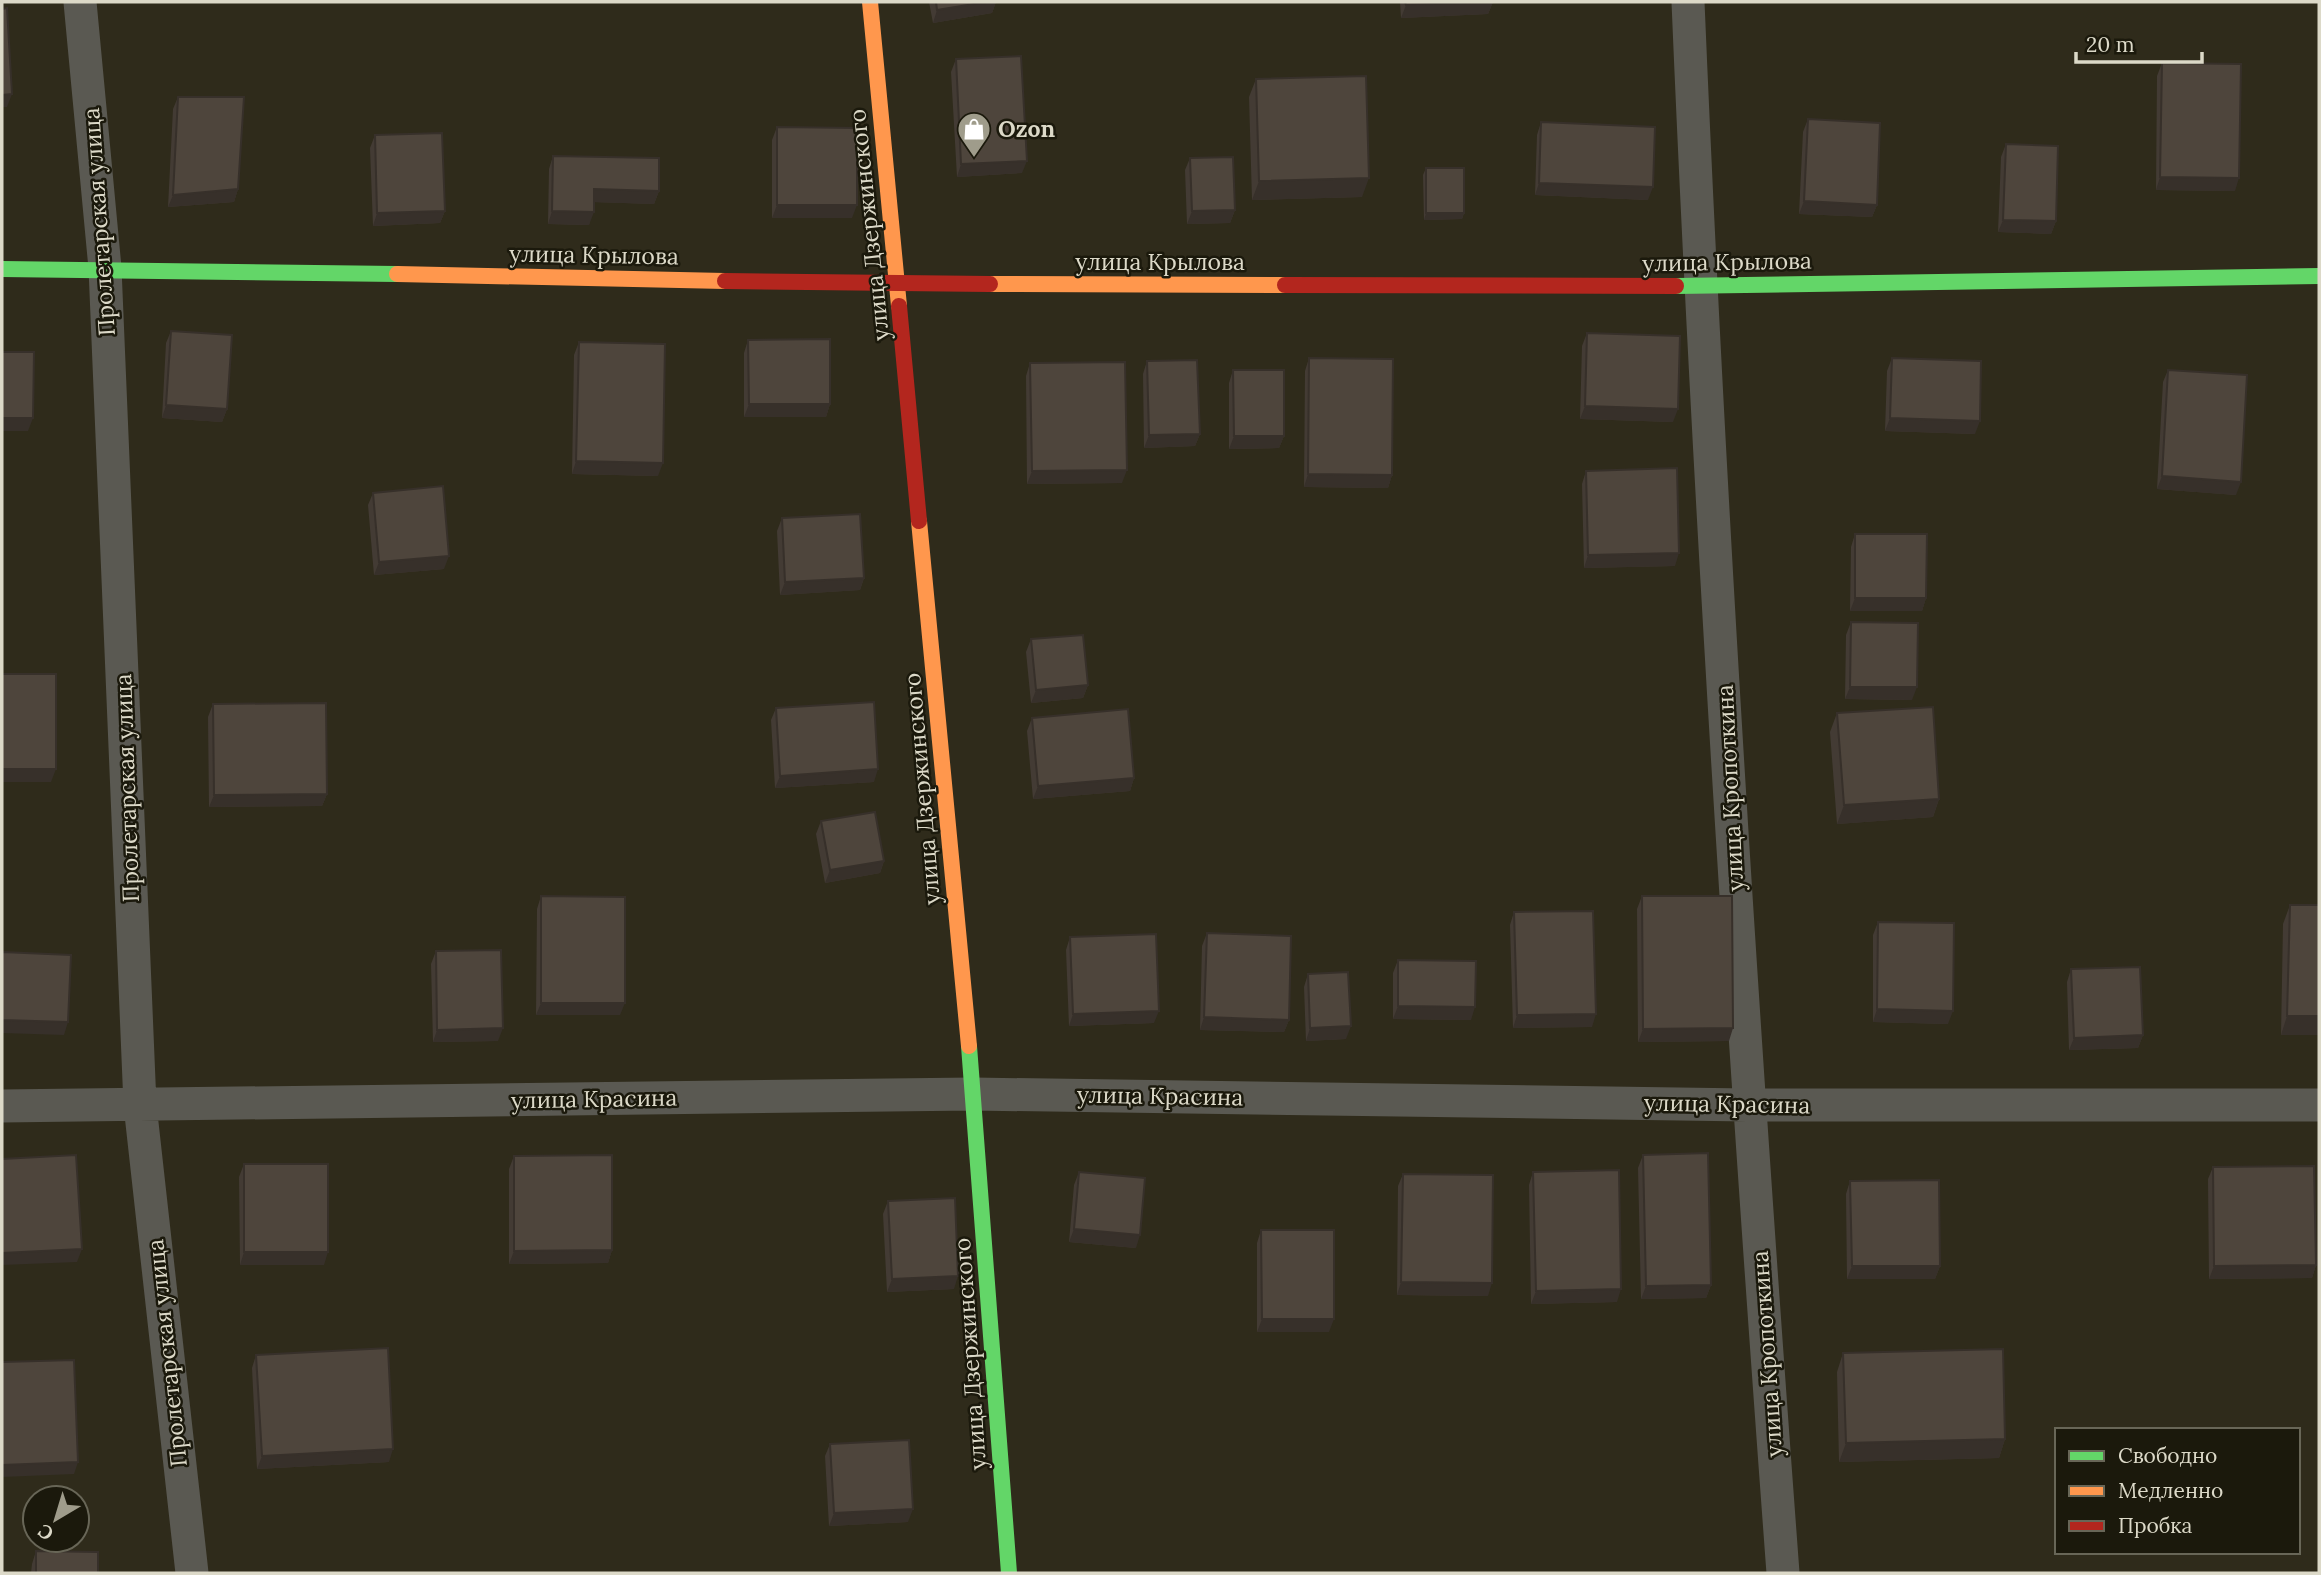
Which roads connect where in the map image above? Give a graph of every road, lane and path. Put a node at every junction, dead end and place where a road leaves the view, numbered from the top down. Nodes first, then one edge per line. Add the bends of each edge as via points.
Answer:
1 (80, 2) edge
2 (870, 2) edge
3 (1688, 2) edge
4 (105, 268) junction
5 (2, 269) edge
6 (2319, 276) edge
7 (898, 284) junction
8 (1700, 286) junction
9 (973, 1094) junction
10 (140, 1105) junction
11 (1748, 1105) junction
12 (2319, 1105) edge
13 (2, 1106) edge
14 (192, 1573) edge
15 (1009, 1573) edge
16 (1783, 1573) edge

1 - 4 street, Пролетарская улица
2 - 7 street, улица Дзержинского
3 - 8 street, улица Кропоткина
4 - 5 street, улица Крылова
4 - 7 street, улица Крылова
4 - 10 street, Пролетарская улица
6 - 8 street, улица Крылова
7 - 8 street, улица Крылова
7 - 9 street, улица Дзержинского
8 - 11 street, улица Кропоткина
9 - 10 street, улица Красина
9 - 11 street, улица Красина
9 - 15 street, улица Дзержинского
10 - 13 street, улица Красина
10 - 14 street, Пролетарская улица
11 - 12 street, улица Красина
11 - 16 street, улица Кропоткина

